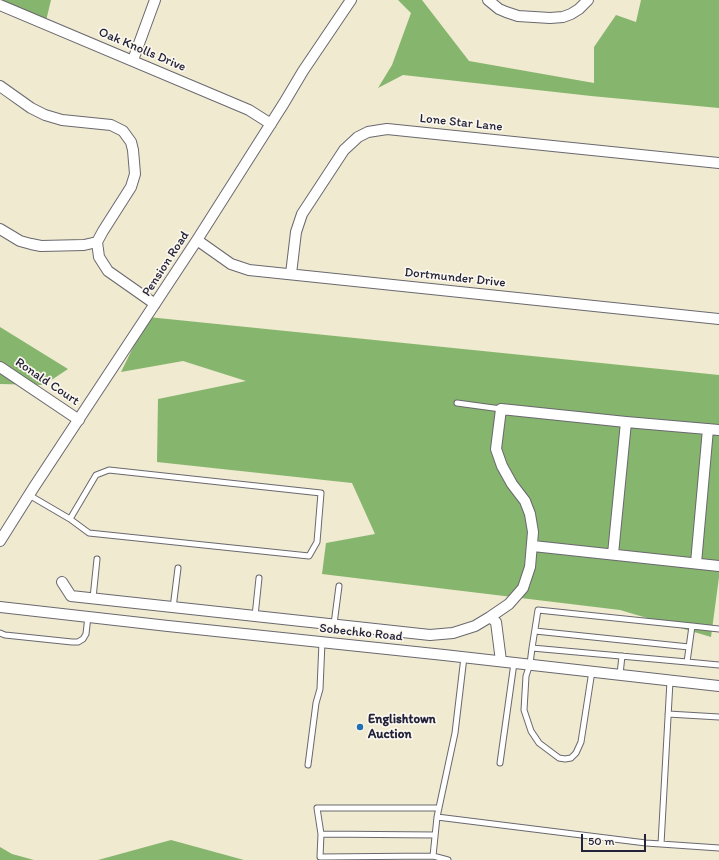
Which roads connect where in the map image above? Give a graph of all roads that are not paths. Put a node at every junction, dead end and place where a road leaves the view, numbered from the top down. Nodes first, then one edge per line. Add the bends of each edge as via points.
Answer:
1 (155, 0) edge
2 (351, 0) edge
3 (488, 0) edge
4 (588, 0) edge
5 (0, 5) edge
6 (132, 60) junction
7 (0, 86) edge
8 (271, 124) junction
9 (719, 163) edge
10 (0, 229) edge
11 (197, 240) junction
12 (97, 242) junction
13 (291, 274) junction
14 (155, 304) junction
15 (719, 319) edge
16 (0, 367) edge
17 (457, 403) dead end
18 (501, 409) junction
19 (79, 420) junction
20 (626, 422) junction
21 (708, 429) junction
22 (719, 430) edge
23 (29, 495) junction
24 (70, 519) junction
25 (0, 541) edge
26 (532, 546) junction
27 (614, 554) junction
28 (97, 558) dead end
29 (696, 563) junction
30 (719, 566) edge
31 (178, 568) dead end
32 (258, 578) dead end
33 (62, 582) dead end
34 (339, 586) dead end
35 (93, 598) junction
36 (0, 607) edge
37 (173, 608) junction
38 (88, 616) junction
39 (255, 616) junction
40 (490, 617) junction
41 (334, 624) junction
42 (172, 626) junction
43 (692, 626) junction
44 (719, 629) edge
45 (535, 631) junction
46 (0, 633) edge
47 (322, 642) junction
48 (689, 647) junction
49 (532, 648) junction
50 (622, 656) junction
51 (464, 657) junction
52 (501, 661) junction
53 (686, 662) junction
54 (514, 663) junction
55 (530, 664) junction
56 (719, 665) edge
57 (592, 671) junction
58 (620, 674) junction
59 (670, 681) junction
60 (719, 686) edge
61 (668, 714) junction
62 (719, 717) edge
63 (500, 763) dead end
64 (308, 765) dead end
65 (439, 808) junction
66 (437, 817) junction
67 (321, 834) junction
68 (435, 835) junction
69 (661, 844) junction
70 (719, 848) edge
71 (433, 856) junction
72 (448, 860) edge

1 - 6 street
2 - 8 street, Pension Road
3 - 4 street via 499,9 518,16 550,18 572,14
5 - 6 street, Oak Knolls Drive
6 - 8 street, Oak Knolls Drive via 250,110
7 - 12 street via 45,115 62,120 111,125 127,136 133,150 134,180
8 - 11 street, Pension Road
9 - 13 street, Lone Star Lane via 387,129 368,132 344,150 302,214 296,232
10 - 12 street via 20,241 42,246 84,245
11 - 13 street, Dortmunder Drive via 238,267
11 - 14 street, Pension Road
12 - 14 street via 99,257 108,271
13 - 15 street, Dortmunder Drive
14 - 19 street, Pension Road
16 - 19 street, Ronald Court
17 - 18 lane
18 - 20 street
18 - 26 street via 496,449 502,466 525,501 530,514
19 - 23 street, Pension Road
20 - 21 street
20 - 27 street
21 - 22 street
21 - 29 street
23 - 24 lane
23 - 25 street, Pension Road
24 - 24 lane via 90,533 309,556 317,542 321,492 109,470 96,475
26 - 27 street
26 - 40 street via 524,588 509,604
27 - 29 street
28 - 35 lane
29 - 30 street
31 - 37 lane
32 - 39 lane
33 - 35 street via 71,596
34 - 41 lane
35 - 37 street
36 - 38 street, Sobechko Road
37 - 39 street
37 - 42 street
38 - 42 street, Sobechko Road
38 - 46 lane via 86,634 78,642
39 - 41 street
40 - 41 street via 453,633 430,635
40 - 52 street via 496,622
42 - 47 street, Sobechko Road
43 - 44 lane
43 - 45 lane via 538,610
43 - 48 lane
45 - 48 lane
45 - 49 lane
47 - 51 street, Sobechko Road
47 - 64 lane via 320,689
48 - 53 lane
49 - 50 lane
49 - 55 lane
50 - 53 lane
50 - 58 lane
51 - 52 street, Sobechko Road
51 - 65 lane via 454,734
52 - 54 street, Sobechko Road
53 - 56 lane
54 - 55 street, Sobechko Road
54 - 63 lane
55 - 57 street, Sobechko Road
55 - 57 lane via 526,676 524,710 531,731 539,743 559,758 565,759 576,753 580,742
57 - 58 street, Sobechko Road
58 - 59 street, Sobechko Road
59 - 60 street, Sobechko Road
59 - 61 lane
61 - 62 lane
61 - 69 lane
65 - 66 lane
65 - 67 lane via 317,808
66 - 68 lane
66 - 69 lane
67 - 68 lane
67 - 71 lane via 320,857
68 - 71 lane
69 - 70 lane
71 - 72 lane

